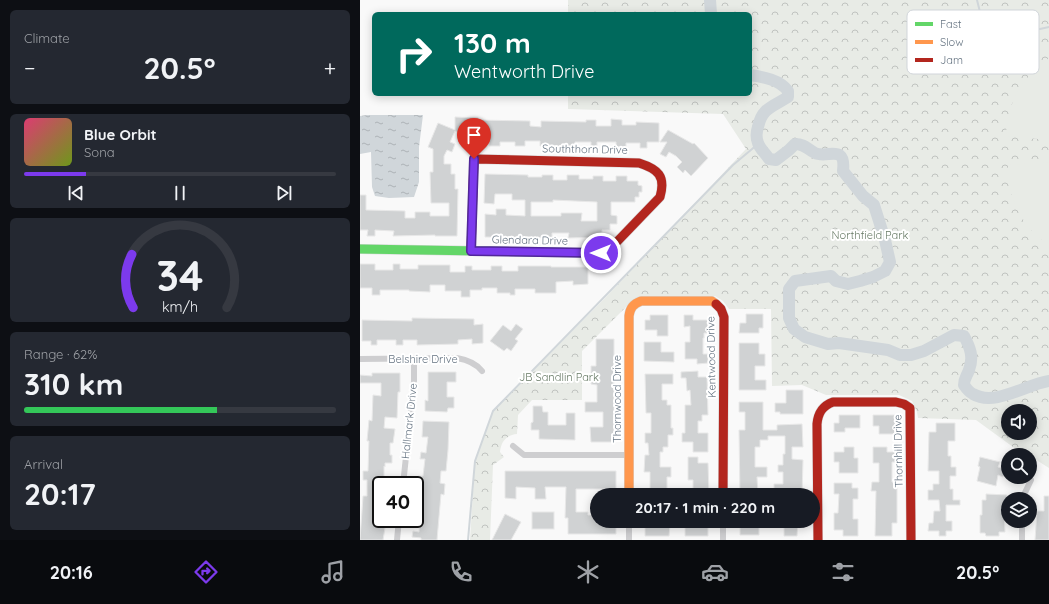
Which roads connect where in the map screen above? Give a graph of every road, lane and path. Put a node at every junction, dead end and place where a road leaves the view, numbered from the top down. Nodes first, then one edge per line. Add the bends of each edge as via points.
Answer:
1 (654, 203) joint
2 (360, 249) edge
3 (471, 251) junction
4 (634, 304) joint
5 (414, 358) junction
6 (360, 359) edge
7 (482, 371) dead end
8 (513, 446) dead end
9 (629, 455) junction
10 (404, 476) edge
11 (629, 488) edge
12 (723, 488) edge
13 (398, 528) edge
14 (629, 528) edge
15 (723, 528) edge
16 (1022, 528) edge
17 (397, 540) edge
18 (629, 540) edge
19 (723, 540) edge
20 (818, 540) edge
21 (911, 540) edge
22 (1022, 540) edge

1 - 3 street, Glendara Drive via 607,252
1 - 3 street, Souththorn Drive via 663,191 662,178 650,165 474,159
2 - 3 street, Glendara Drive
4 - 9 street, Thornwood Drive via 629,309
4 - 12 street, Kentwood Drive via 641,301 712,301 722,310
5 - 6 street, Belshire Drive
5 - 7 street, Belshire Drive via 465,359
5 - 10 street, Hallmark Drive
8 - 9 street via 524,455
9 - 11 street, Thornwood Drive
13 - 17 street
14 - 18 street
15 - 19 street
16 - 22 street
20 - 21 street, Thornhill Drive via 817,424 820,410 833,402 896,402 910,408

